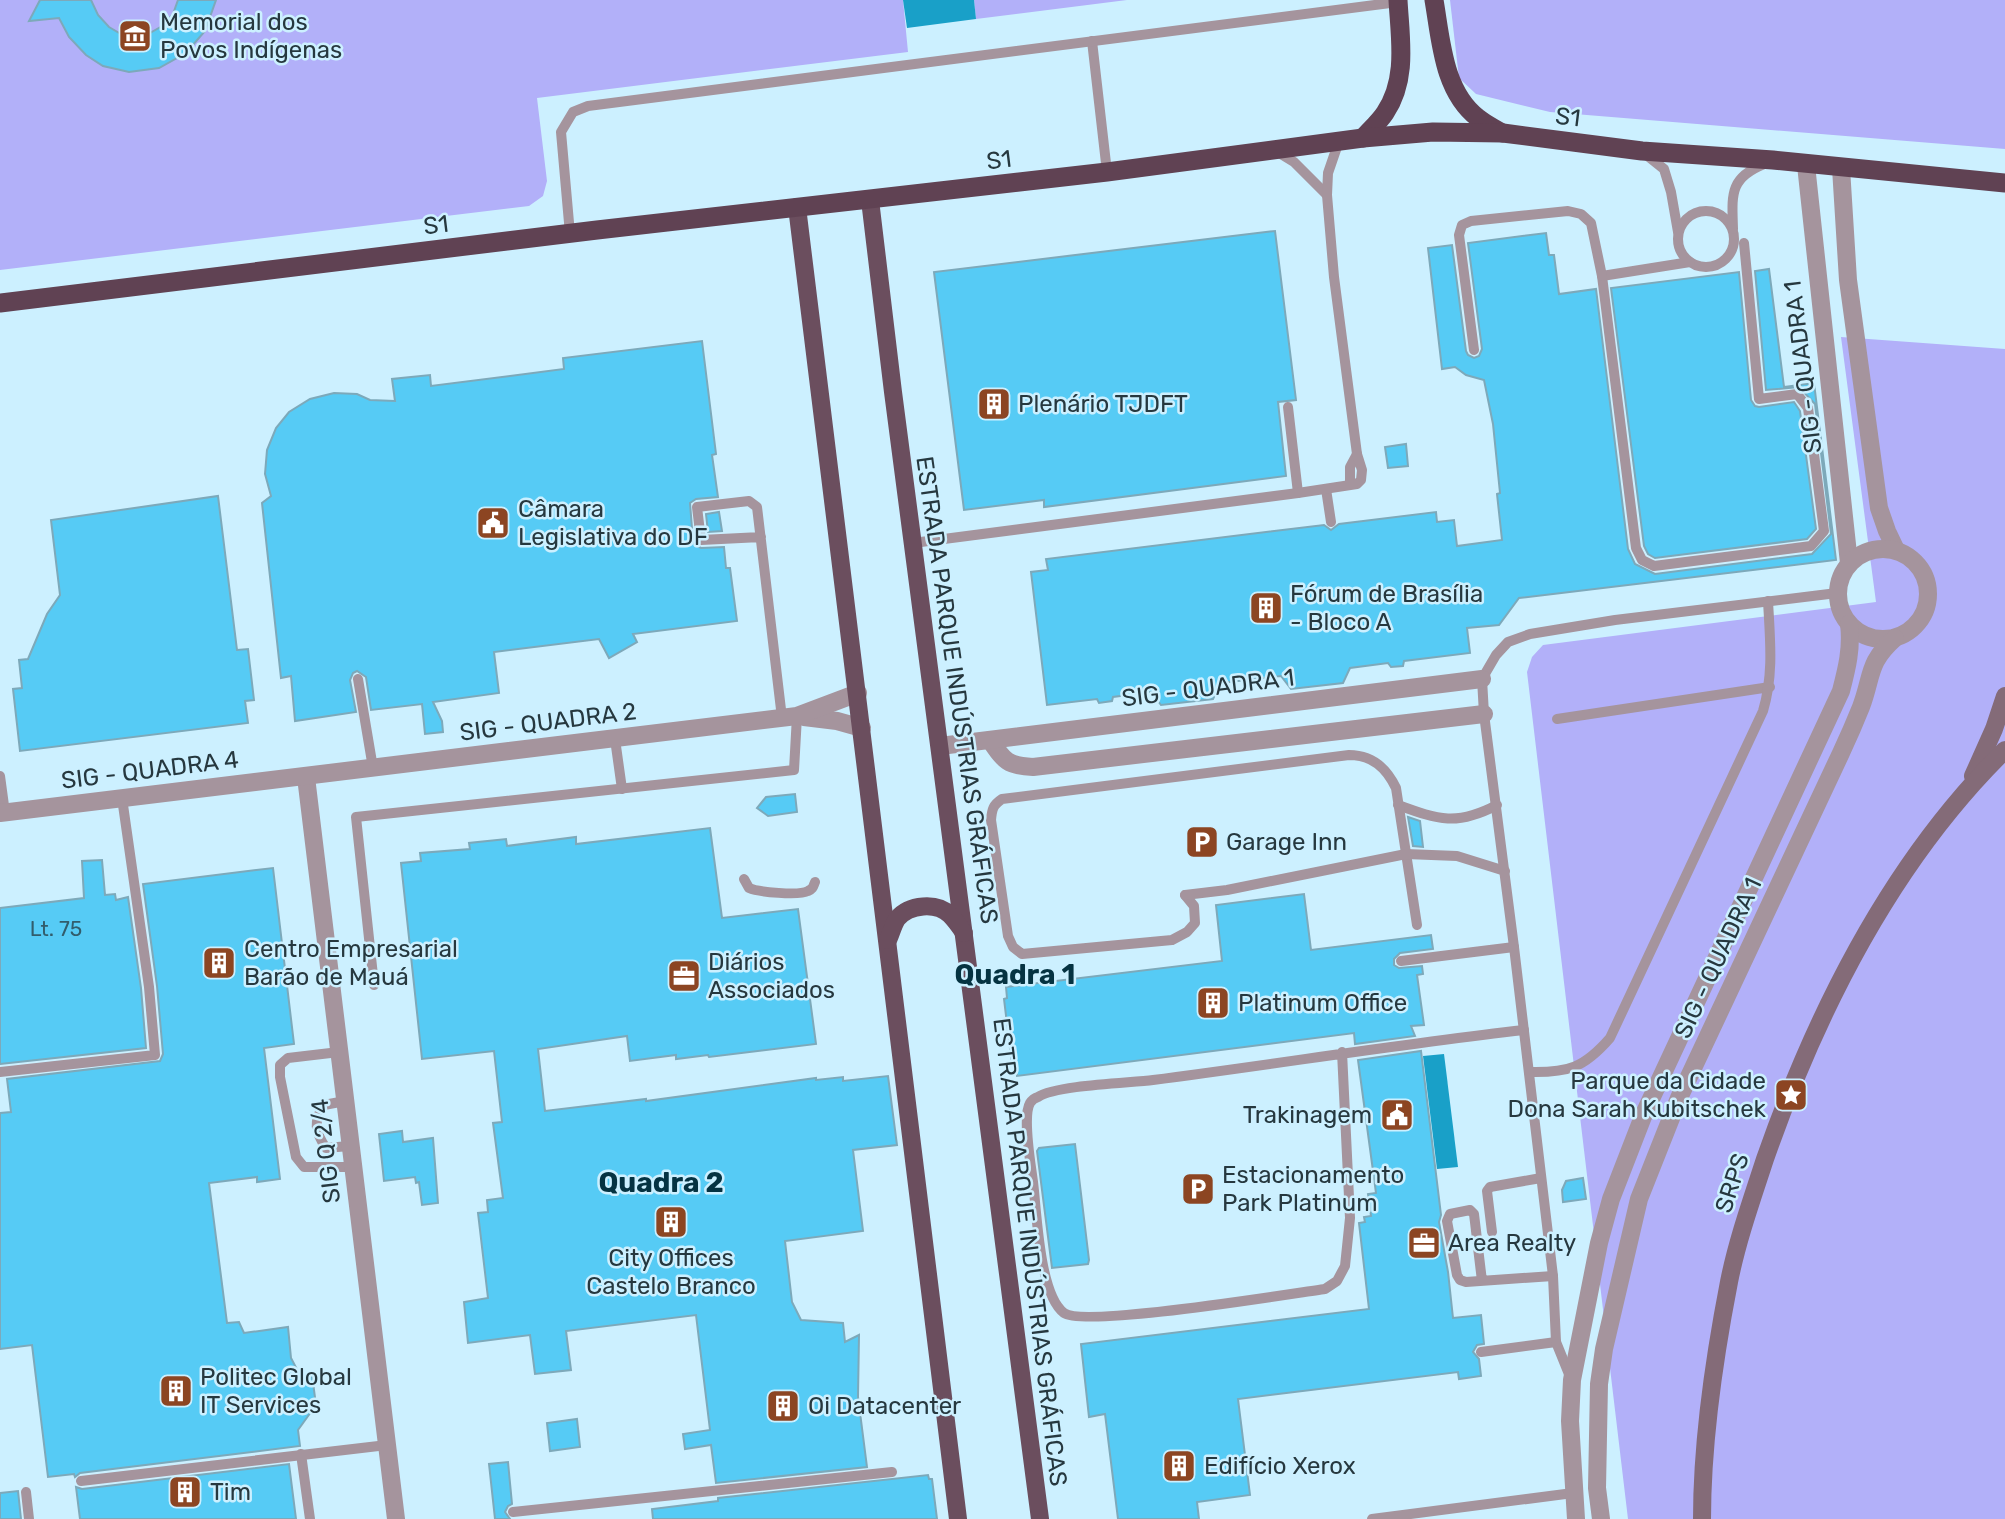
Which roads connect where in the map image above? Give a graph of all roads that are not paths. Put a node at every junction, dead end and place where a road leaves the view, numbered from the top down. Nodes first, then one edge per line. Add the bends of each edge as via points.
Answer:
1 (1434, 0) edge
2 (1398, 1) edge
3 (1091, 41) junction
4 (1503, 133) junction
5 (1363, 138) junction
6 (1339, 141) junction
7 (1275, 150) junction
8 (1642, 151) junction
9 (1773, 160) junction
10 (1806, 165) junction
11 (1841, 168) junction
12 (1107, 172) junction
13 (2005, 183) edge
14 (1327, 195) junction
15 (870, 200) junction
16 (797, 207) junction
17 (1733, 229) junction
18 (1678, 232) junction
19 (570, 234) junction
20 (1744, 243) dead end
21 (1690, 262) junction
22 (1602, 276) junction
23 (0, 303) edge
24 (1474, 350) dead end
25 (1288, 407) dead end
26 (1326, 489) junction
27 (1298, 494) junction
28 (1331, 522) dead end
29 (761, 537) junction
30 (913, 543) junction
31 (1896, 550) junction
32 (1849, 563) junction
33 (1837, 593) junction
34 (1768, 601) junction
35 (1849, 624) junction
36 (1895, 638) junction
37 (358, 679) dead end
38 (1482, 679) junction
39 (1770, 687) junction
40 (858, 693) junction
41 (2005, 696) edge
42 (1484, 714) junction
43 (790, 717) junction
44 (1557, 719) dead end
45 (862, 728) junction
46 (615, 739) junction
47 (990, 740) junction
48 (940, 746) junction
49 (2005, 750) edge
50 (373, 768) junction
51 (0, 776) edge
52 (306, 777) junction
53 (1969, 786) junction
54 (622, 789) junction
55 (122, 798) junction
56 (1398, 805) junction
57 (1497, 805) junction
58 (2, 813) edge
59 (1406, 854) junction
60 (1505, 871) junction
61 (744, 879) dead end
62 (815, 882) dead end
63 (1417, 925) dead end
64 (964, 933) junction
65 (887, 941) junction
66 (1514, 947) junction
67 (1401, 961) dead end
68 (373, 985) dead end
69 (1524, 1030) junction
70 (339, 1052) junction
71 (1342, 1052) junction
72 (0, 1072) edge
73 (1529, 1072) junction
74 (345, 1101) junction
75 (349, 1146) junction
76 (353, 1167) junction
77 (1541, 1178) junction
78 (1492, 1232) dead end
79 (1553, 1276) junction
80 (1482, 1281) junction
81 (1556, 1342) junction
82 (1481, 1352) dead end
83 (1572, 1380) junction
84 (387, 1445) junction
85 (301, 1454) junction
86 (892, 1472) dead end
87 (80, 1481) dead end
88 (26, 1492) dead end
89 (1573, 1493) junction
90 (513, 1512) dead end
91 (29, 1519) edge
92 (310, 1519) edge
93 (396, 1519) edge
94 (958, 1519) edge
95 (1040, 1519) edge
96 (1372, 1519) edge
97 (1576, 1519) edge
98 (1601, 1519) edge
99 (1702, 1519) edge

1 - 4 highway via 1454,88 1478,118
2 - 3 lane
2 - 5 highway via 1401,74 1385,112
3 - 12 lane
3 - 19 lane via 588,106 573,112 561,132
4 - 5 highway, S1
4 - 8 highway, S1
5 - 6 highway, S1
6 - 7 highway, S1
6 - 14 lane via 1328,173
7 - 12 highway, S1
7 - 14 lane
8 - 9 highway, S1
8 - 18 lane via 1664,169
9 - 10 highway, S1
9 - 17 lane via 1747,171 1732,191
10 - 11 highway, S1
10 - 32 street, SIG - QUADRA 1
11 - 13 highway, S1
11 - 31 street via 1848,279 1879,508
12 - 15 highway, S1
14 - 26 lane via 1362,480
15 - 16 highway, S1
15 - 30 main road, ESTRADA PARQUE INDÚSTRIAS GRÁFICAS
16 - 19 highway, S1
16 - 40 main road
17 - 18 lane via 1711,210 1697,211 1685,219
17 - 21 lane via 1732,249 1718,265
18 - 21 lane via 1679,249
19 - 23 highway, S1
20 - 22 lane via 1759,399 1797,394 1808,408 1824,531 1811,546 1654,566 1642,559 1636,548
21 - 22 lane
22 - 24 lane via 1591,223 1581,214 1568,211 1462,225 1459,235
25 - 27 lane
26 - 27 lane
26 - 28 lane
27 - 30 lane
29 - 29 lane via 757,507 749,501 696,507 701,540
29 - 43 lane
30 - 48 main road, ESTRADA PARQUE INDÚSTRIAS GRÁFICAS
31 - 32 street via 1871,550
31 - 36 street via 1911,557 1922,570 1928,602 1922,618
32 - 33 street
33 - 34 lane
33 - 35 street
34 - 38 lane via 1530,635 1508,642
34 - 39 lane
35 - 36 street via 1878,639
35 - 83 street, SIG - QUADRA 1 via 1850,659 1841,691 1624,1162 1599,1243
36 - 98 street, SIG - QUADRA 1 via 1877,656 1841,754 1679,1098 1639,1199 1599,1384
37 - 50 lane
38 - 42 lane, SIG - QUADRA 1
38 - 47 street, SIG - QUADRA 1
39 - 44 lane
39 - 73 lane via 1763,711 1610,1038 1594,1057 1574,1068
40 - 43 street, SIG - QUADRA 2
40 - 45 main road
41 - 53 main road, SRPS
42 - 47 street via 1033,766 1006,762
42 - 57 lane, SIG - QUADRA 1
43 - 45 street, SIG - QUADRA 2
43 - 46 street, SIG - QUADRA 2
43 - 54 lane via 794,770
45 - 65 main road
46 - 50 street, SIG - QUADRA 2
46 - 54 lane
47 - 48 street, SIG - QUADRA 1
48 - 64 main road, ESTRADA PARQUE INDÚSTRIAS GRÁFICAS
49 - 53 main road, SRPS
50 - 52 street, SIG - QUADRA 2
51 - 58 lane
52 - 55 street, SIG - QUADRA 4
52 - 70 street, SIG Q 2/4
53 - 99 main road, SRPS via 1910,862 1866,937 1818,1025 1782,1112 1729,1279 1711,1392
54 - 68 lane via 356,817
55 - 58 street, SIG - QUADRA 4
55 - 72 lane via 155,1055
56 - 57 lane via 1456,820
56 - 59 lane
56 - 59 lane via 1396,788 1377,762 1349,755 1002,799 995,804 991,820 1008,936 1022,954 1172,940 1195,923 1194,906 1185,895
57 - 60 lane, SIG - QUADRA 1
59 - 60 lane via 1457,856
59 - 63 lane
60 - 66 lane, SIG - QUADRA 1
61 - 62 lane via 749,888 762,892 804,893
64 - 65 main road via 949,913 924,906 898,918
64 - 95 main road, ESTRADA PARQUE INDÚSTRIAS GRÁFICAS
65 - 94 main road
66 - 67 lane
66 - 69 lane, SIG - QUADRA 1
69 - 71 lane
69 - 73 lane, SIG - QUADRA 1
70 - 74 street, SIG Q 2/4
70 - 76 lane via 288,1058 280,1065 280,1077 296,1157 304,1167
71 - 71 lane via 1267,1066 1056,1090 1030,1104 1029,1152 1044,1268 1049,1291 1065,1314 1124,1316 1325,1289 1337,1281 1345,1266 1350,1218
73 - 77 lane, SIG - QUADRA 1
74 - 75 street, SIG Q 2/4
74 - 75 lane via 324,1105 316,1116 317,1134 326,1148
75 - 76 street, SIG Q 2/4
76 - 84 street, SIG Q 2/4
77 - 78 lane via 1490,1187
77 - 79 lane, SIG - QUADRA 1
79 - 80 lane
79 - 81 lane, SIG - QUADRA 1
80 - 80 lane via 1466,1282 1457,1275 1447,1221 1450,1214 1470,1210 1474,1214
81 - 82 lane
81 - 83 lane, SIG - QUADRA 1
83 - 89 street, SIG - QUADRA 1
84 - 85 lane
84 - 93 street, SIG Q 2/4
85 - 87 lane
85 - 92 lane
86 - 90 lane
88 - 91 lane
89 - 96 lane
89 - 97 street, SIG - QUADRA 1

